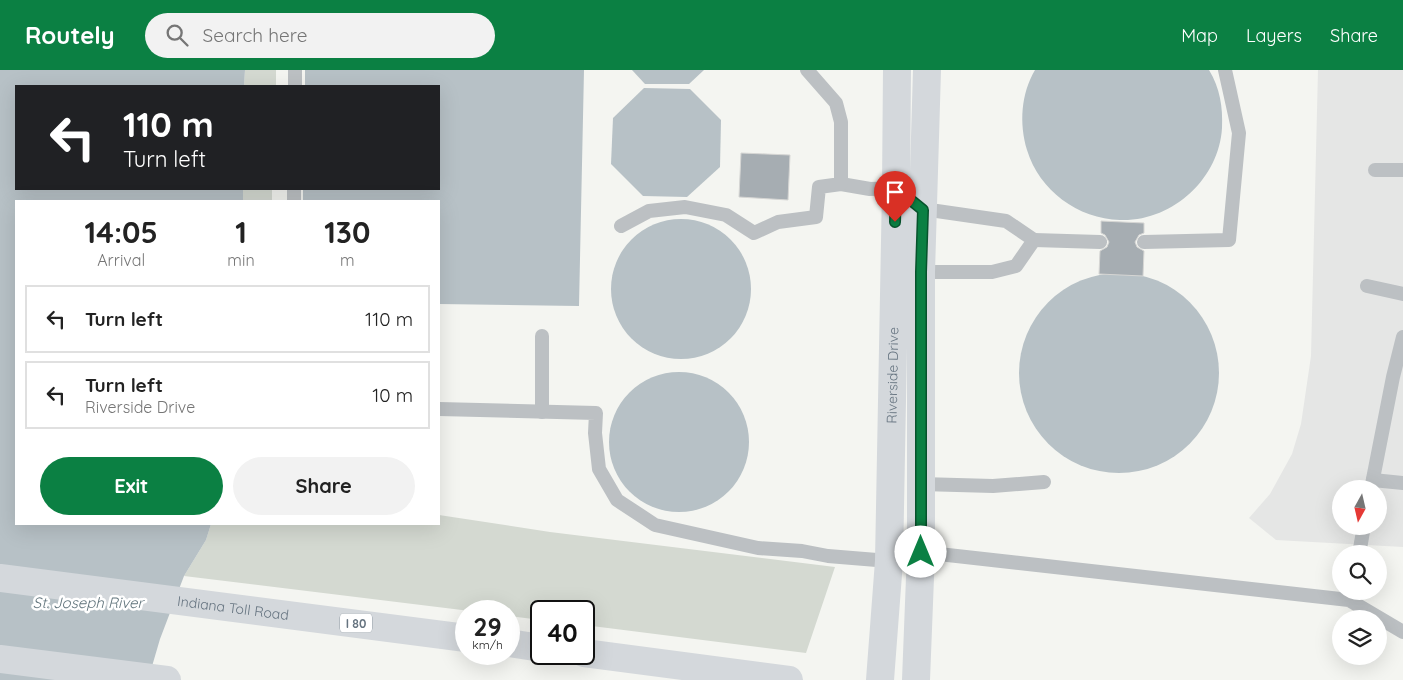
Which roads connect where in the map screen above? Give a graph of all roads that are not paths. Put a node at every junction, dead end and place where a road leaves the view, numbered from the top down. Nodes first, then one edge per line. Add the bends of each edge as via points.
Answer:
1 (295, 70) edge
2 (807, 70) edge
3 (897, 70) edge
4 (927, 70) edge
5 (1226, 70) edge
6 (295, 85) edge
7 (1376, 170) dead end
8 (1403, 170) edge
9 (841, 184) junction
10 (896, 188) junction
11 (923, 210) junction
12 (621, 226) dead end
13 (1034, 240) junction
14 (1100, 242) dead end
15 (1144, 242) dead end
16 (894, 271) junction
17 (921, 272) junction
18 (1367, 286) dead end
19 (1403, 294) edge
20 (542, 336) dead end
21 (1403, 337) edge
22 (440, 410) edge
23 (542, 412) junction
24 (1373, 480) edge
25 (1044, 482) dead end
26 (1388, 483) edge
27 (1403, 483) edge
28 (921, 484) junction
29 (921, 552) junction
30 (888, 561) junction
31 (0, 578) edge
32 (1332, 594) edge
33 (1356, 600) edge
34 (1403, 632) edge
35 (455, 636) edge
36 (595, 654) edge
37 (0, 659) edge
38 (167, 680) edge
39 (789, 680) edge
40 (880, 680) edge
41 (916, 680) edge

1 - 6 lane
2 - 9 lane via 836,103 841,122
3 - 10 main road, Riverside Drive
4 - 11 main road, Riverside Drive
5 - 15 lane via 1239,133 1229,240
7 - 8 lane
9 - 10 lane
9 - 12 lane via 819,187 816,217 778,222 754,233 726,215 685,207 649,211
10 - 11 lane
10 - 16 main road, Riverside Drive
11 - 13 lane via 1006,221
11 - 17 main road, Riverside Drive
13 - 14 lane
13 - 17 lane via 1016,266 992,272
16 - 17 lane
16 - 30 main road, Riverside Drive
17 - 28 main road, Riverside Drive
18 - 19 lane
20 - 23 lane
21 - 24 lane
22 - 23 lane
23 - 30 lane via 596,413 599,468 617,500 655,525 758,548
25 - 28 lane via 993,486
26 - 27 lane
28 - 29 main road, Riverside Drive
29 - 30 lane
29 - 32 lane
29 - 41 main road, Riverside Drive
30 - 40 main road, Riverside Drive
31 - 35 main road, Indiana Toll Road / I 80
33 - 34 lane
36 - 39 main road
37 - 38 main road

